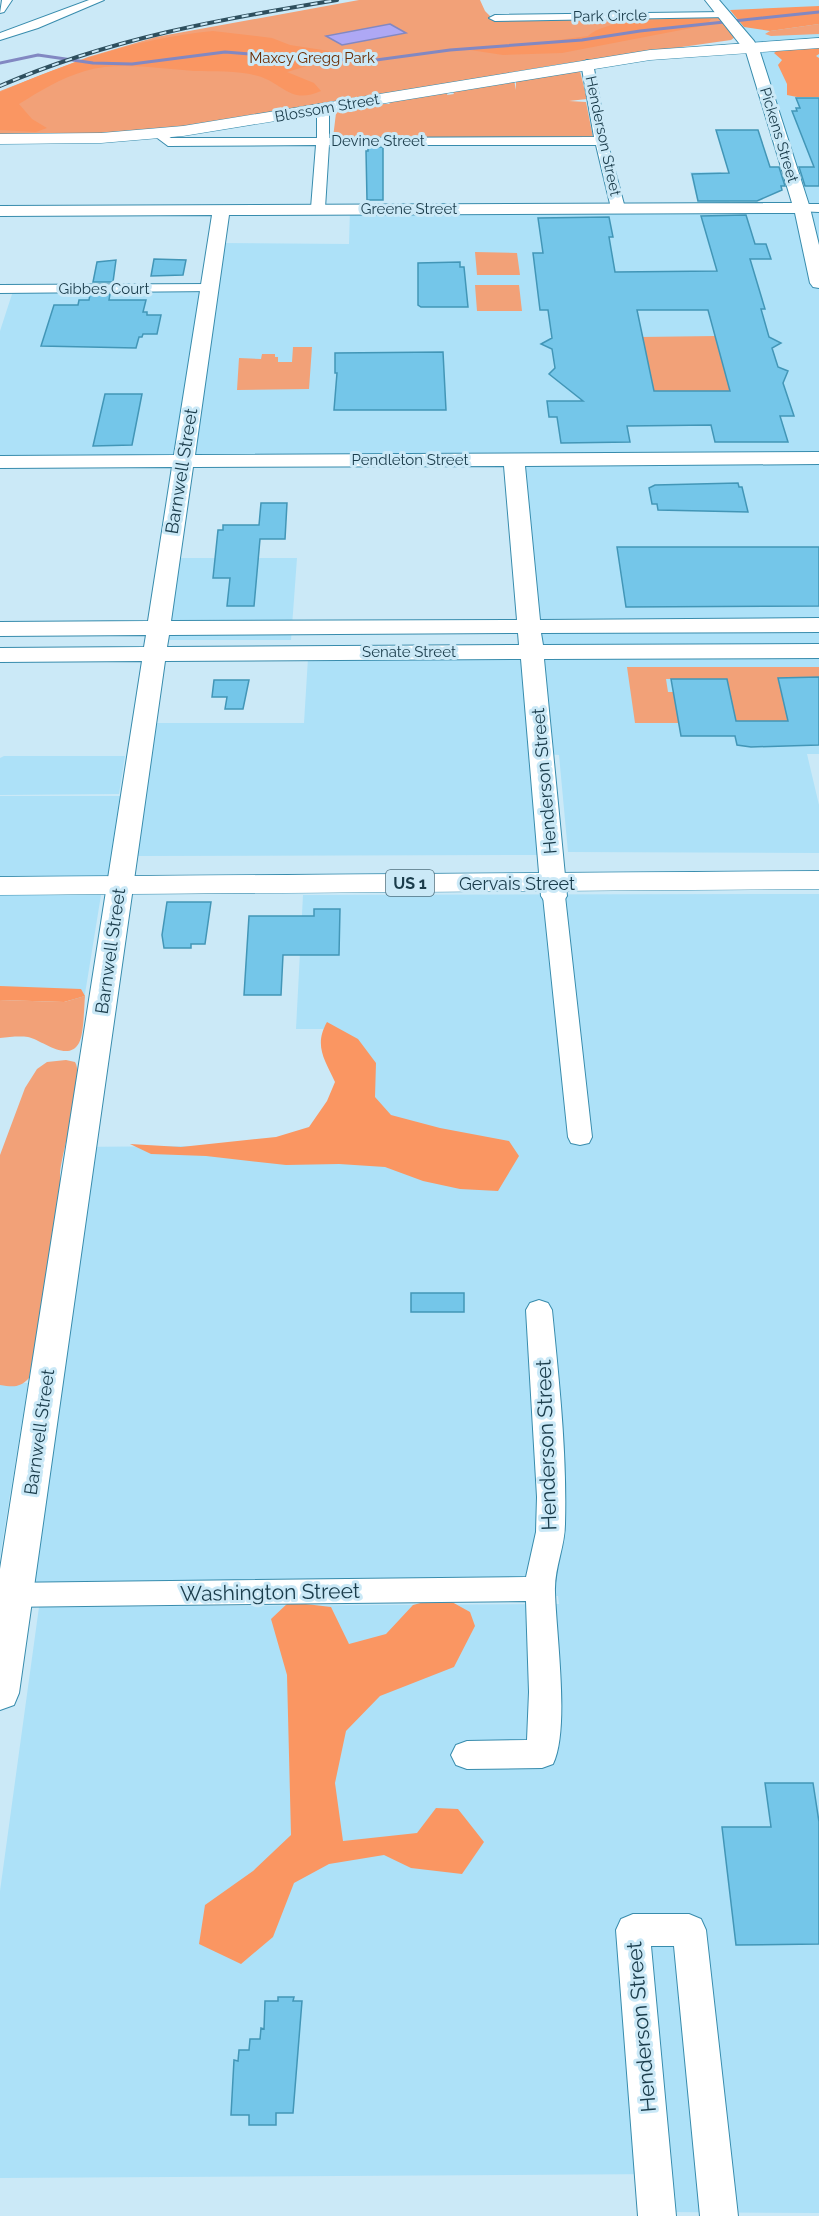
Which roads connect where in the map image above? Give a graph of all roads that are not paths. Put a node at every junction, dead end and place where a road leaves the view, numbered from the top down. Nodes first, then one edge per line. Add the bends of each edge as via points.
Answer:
1 (7, 0) edge
2 (69, 0) edge
3 (99, 0) edge
4 (712, 0) edge
5 (0, 10) edge
6 (495, 18) dead end
7 (728, 20) junction
8 (0, 25) edge
9 (0, 37) edge
10 (819, 38) edge
11 (819, 43) edge
12 (749, 44) junction
13 (587, 63) junction
14 (322, 109) junction
15 (163, 138) junction
16 (0, 139) edge
17 (323, 141) junction
18 (601, 141) junction
19 (318, 208) junction
20 (618, 208) junction
21 (811, 208) edge
22 (221, 210) junction
23 (0, 211) edge
24 (819, 283) edge
25 (209, 288) junction
26 (0, 289) edge
27 (819, 458) edge
28 (514, 460) junction
29 (182, 461) junction
30 (0, 462) edge
31 (725, 625) junction
32 (819, 625) edge
33 (530, 626) junction
34 (158, 627) junction
35 (350, 627) junction
36 (0, 629) edge
37 (731, 651) junction
38 (819, 651) edge
39 (350, 652) junction
40 (533, 652) junction
41 (155, 654) junction
42 (0, 655) edge
43 (819, 863) edge
44 (0, 867) edge
45 (121, 875) junction
46 (819, 880) edge
47 (553, 881) junction
48 (0, 886) edge
49 (580, 1137) dead end
50 (539, 1310) dead end
51 (540, 1589) junction
52 (7, 1595) edge
53 (0, 1693) edge
54 (467, 1755) dead end
55 (657, 2216) edge
56 (719, 2216) edge

1 - 5 street
2 - 8 street
3 - 9 street
4 - 7 street, Pickens Street
6 - 7 street, Park Circle
7 - 12 street, Pickens Street
10 - 12 main road, Blossom Street
11 - 12 main road, Blossom Street
12 - 13 main road, Blossom Street
12 - 21 street, Pickens Street
13 - 14 main road, Blossom Street
13 - 18 street, Henderson Street
14 - 15 main road, Blossom Street
14 - 17 street
15 - 16 main road, Blossom Street
15 - 17 street, Devine Street
17 - 18 street, Devine Street
17 - 19 street
18 - 20 street, Henderson Street
19 - 20 street, Greene Street
19 - 22 street, Greene Street
20 - 21 street, Greene Street
21 - 24 street, Pickens Street
22 - 23 street, Greene Street
22 - 25 street, Barnwell Street
25 - 26 street, Gibbes Court
25 - 29 street, Barnwell Street
27 - 28 street, Pendleton Street
28 - 29 street, Pendleton Street
28 - 33 street, Henderson Street
29 - 30 street, Pendleton Street
29 - 34 street, Barnwell Street
31 - 32 street, Senate Street
31 - 33 street, Senate Street
31 - 37 street
33 - 35 street, Senate Street
33 - 40 street, Henderson Street
34 - 35 street, Senate Street
34 - 36 street, Senate Street
34 - 41 street, Barnwell Street
35 - 39 street
37 - 38 street, Senate Street
37 - 40 street, Senate Street
39 - 40 street, Senate Street
39 - 41 street, Senate Street
40 - 47 street, Henderson Street
41 - 42 street, Senate Street
41 - 45 street, Barnwell Street
43 - 47 main road, Gervais Street
44 - 45 main road, Gervais Street
45 - 47 main road, Gervais Street / US 1
45 - 48 main road, Gervais Street / US 1
45 - 52 street, Barnwell Street
46 - 47 main road, Gervais Street / US 1
47 - 49 street, Henderson Street
50 - 51 street, Henderson Street via 551,1460 551,1539 541,1567
51 - 52 street, Washington Street
51 - 54 street, Henderson Street via 546,1688 542,1754
52 - 53 street, Barnwell Street
55 - 56 street, Henderson Street via 633,1930 689,1930

